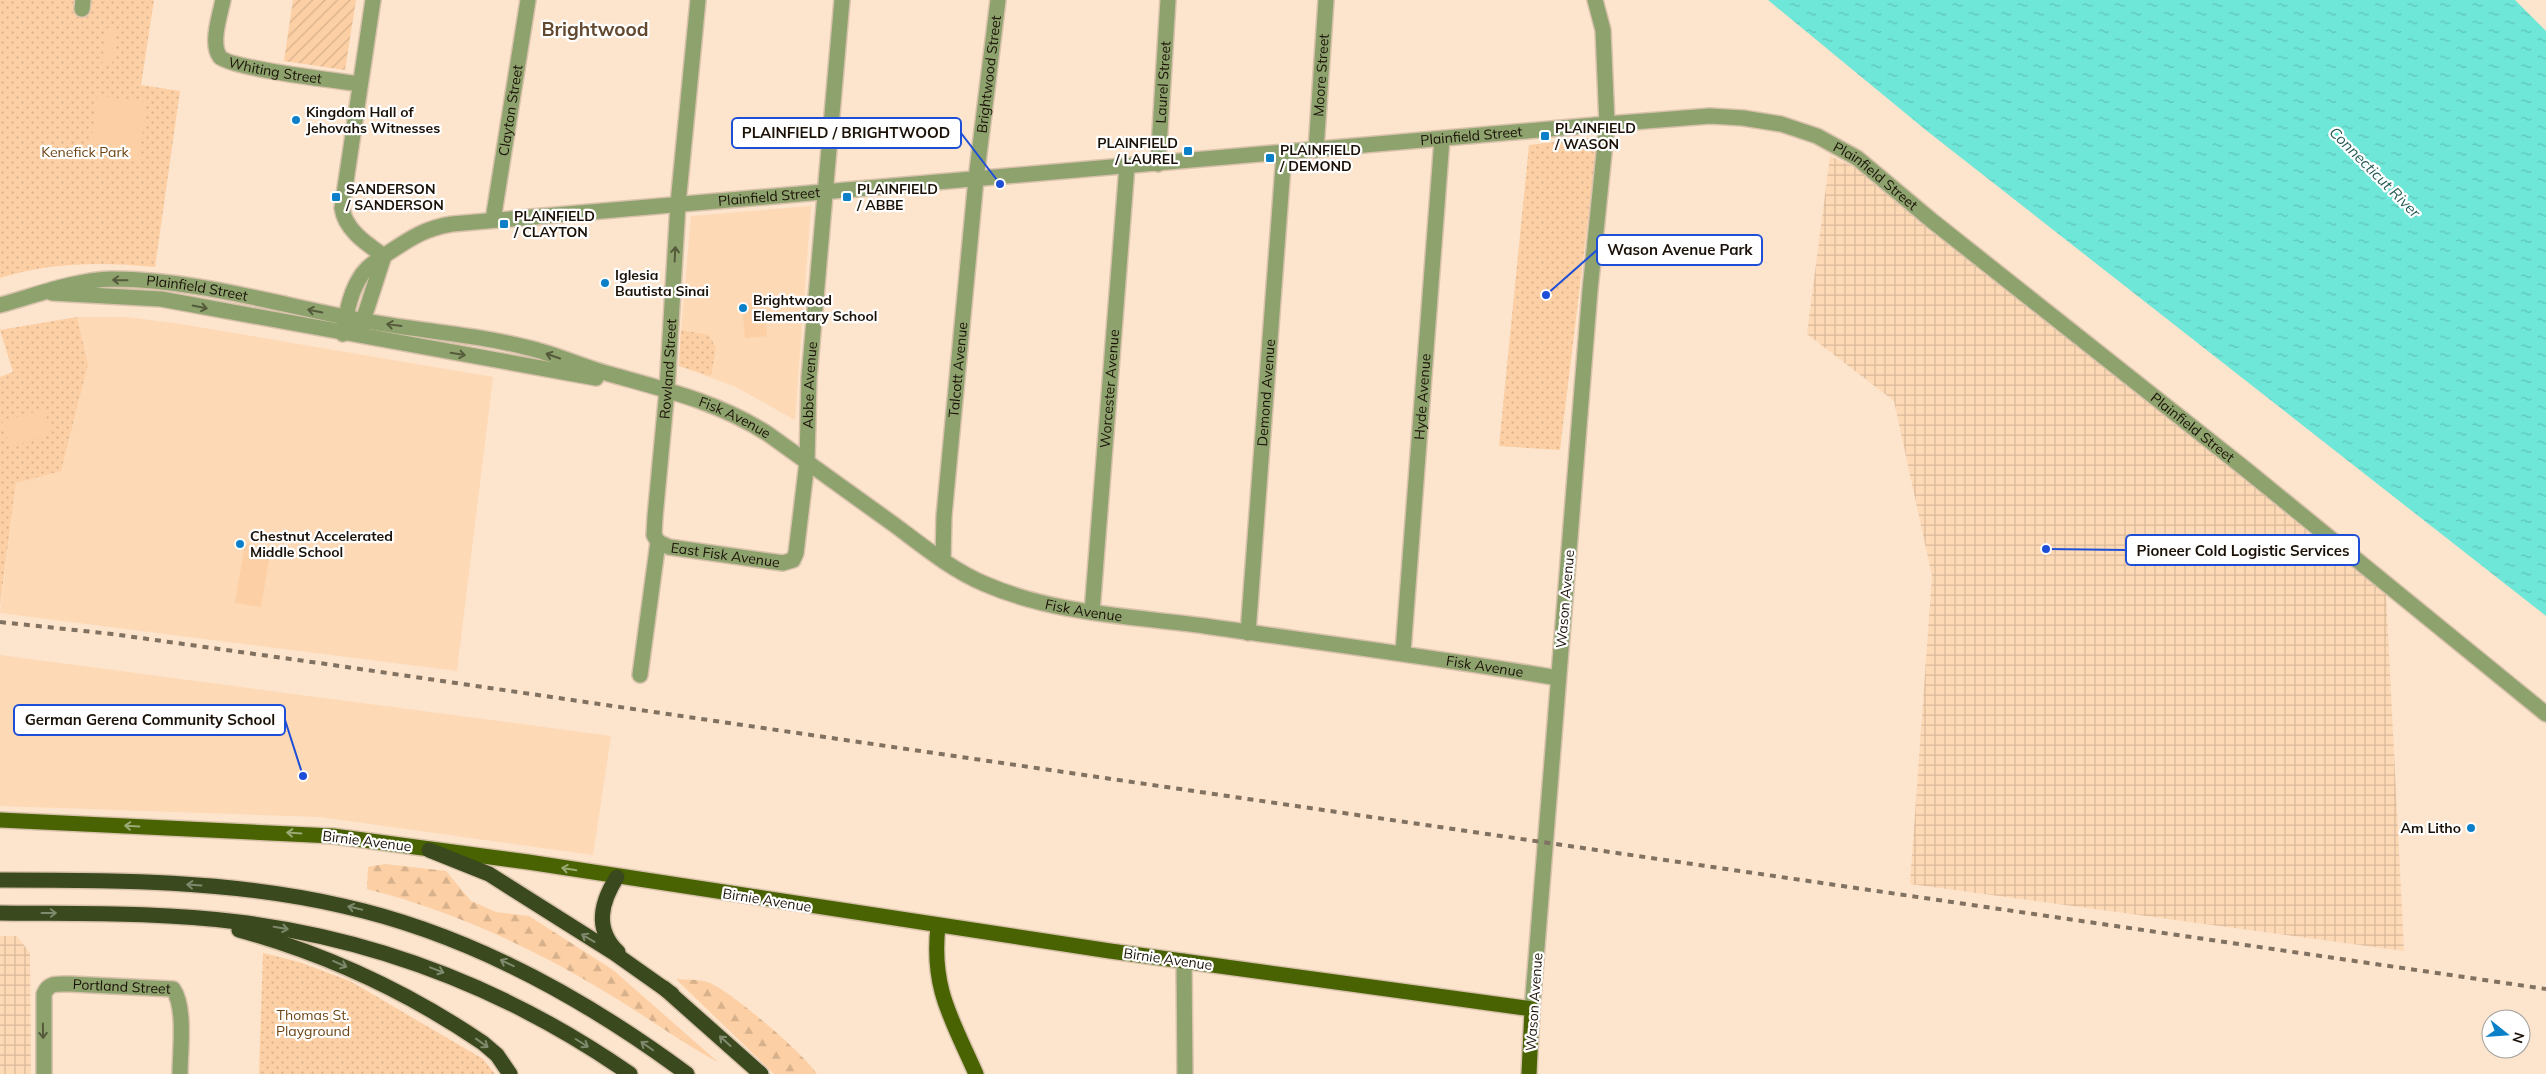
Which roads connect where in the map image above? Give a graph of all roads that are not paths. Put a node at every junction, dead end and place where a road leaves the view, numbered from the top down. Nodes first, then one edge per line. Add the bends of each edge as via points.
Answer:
1 (223, 0) edge
2 (373, 0) edge
3 (528, 0) edge
4 (698, 0) edge
5 (842, 0) edge
6 (998, 0) edge
7 (1168, 0) edge
8 (1326, 0) edge
9 (1595, 0) edge
10 (360, 84) junction
11 (1607, 124) junction
12 (1442, 139) junction
13 (1316, 150) junction
14 (1284, 153) junction
15 (1158, 164) junction
16 (1127, 166) junction
17 (976, 179) junction
18 (825, 192) junction
19 (678, 204) junction
20 (493, 220) junction
21 (384, 256) junction
22 (177, 285) junction
23 (48, 292) junction
24 (176, 302) junction
25 (0, 305) edge
26 (346, 317) junction
27 (362, 320) junction
28 (343, 334) junction
29 (359, 336) junction
30 (667, 390) junction
31 (807, 462) junction
32 (658, 542) junction
33 (793, 560) joint
34 (943, 560) junction
35 (1092, 612) junction
36 (1248, 633) junction
37 (1403, 652) junction
38 (640, 675) dead end
39 (1558, 678) junction
40 (2546, 714) edge
41 (0, 820) edge
42 (429, 850) junction
43 (617, 877) junction
44 (0, 880) edge
45 (0, 914) edge
46 (194, 918) junction
47 (938, 926) junction
48 (1184, 961) junction
49 (672, 994) junction
50 (1532, 1009) junction
51 (44, 1074) edge
52 (180, 1074) edge
53 (510, 1074) edge
54 (630, 1074) edge
55 (687, 1074) edge
56 (761, 1074) edge
57 (976, 1074) edge
58 (1185, 1074) edge
59 (1529, 1074) edge

1 - 10 street, Whiting Street via 217,44 219,55 225,61
2 - 10 street
3 - 20 street, Clayton Street
4 - 19 street, Rowland Street
5 - 18 street, Abbe Avenue
6 - 17 street, Brightwood Street
7 - 15 street, Laurel Street
8 - 13 street, Moore Street
9 - 11 street, Wason Avenue via 1603,30
10 - 21 street via 342,208 353,230
11 - 12 street, Plainfield Street
11 - 39 street, Wason Avenue
11 - 40 street, Plainfield Street via 1710,116 1743,118 1781,124 1817,136 1857,158
12 - 13 street, Plainfield Street
12 - 37 street, Hyde Avenue
13 - 14 street, Plainfield Street
14 - 15 street, Plainfield Street
14 - 36 street, Demond Avenue
15 - 16 street, Plainfield Street
16 - 17 street, Plainfield Street
16 - 35 street, Worcester Avenue
17 - 18 street, Plainfield Street
17 - 34 street, Talcott Avenue via 945,506
18 - 19 street, Plainfield Street
18 - 31 street, Abbe Avenue via 809,378
19 - 20 street, Plainfield Street
30 -> 19 street, Rowland Street
20 - 21 street, Plainfield Street via 434,228 403,241
21 - 26 street, Plainfield Street via 371,263 358,281
21 - 27 street
22 -> 23 street, Plainfield Street via 138,280 96,280
22 - 24 street
26 -> 22 street, Plainfield Street
23 - 24 street, Plainfield Street via 64,296 111,295
23 - 25 street, Plainfield Street
24 -> 28 street, Plainfield Street
26 - 27 street, Plainfield Street
26 - 28 street, Plainfield Street
27 - 29 street
30 -> 27 street, Fisk Avenue via 534,349 468,335
28 - 29 street, Plainfield Street
29 -> 30 street, Fisk Avenue
30 - 31 street, Fisk Avenue via 714,404 741,417
30 - 32 street, Rowland Street via 654,517 654,534
31 - 33 street, Abbe Avenue via 798,546
31 - 34 street, Fisk Avenue
32 - 33 street, East Fisk Avenue via 669,547 742,559 784,563
32 - 38 street, Rowland Street
34 - 35 street, Fisk Avenue via 973,579 1010,594
35 - 36 street, Fisk Avenue
36 - 37 street, Fisk Avenue
37 - 39 street, Fisk Avenue
39 - 50 street, Wason Avenue
42 -> 41 main road, Birnie Avenue via 293,833
43 -> 42 main road, Birnie Avenue
49 -> 42 highway via 495,877
43 - 47 main road, Birnie Avenue
43 - 49 highway via 602,908 604,932 616,950
55 -> 44 highway via 598,1013 522,971 444,936 367,912 288,896 197,885
45 -> 46 highway
46 -> 53 highway via 307,950 359,972 475,1038 497,1055
46 -> 54 highway via 278,927 336,939 438,970 549,1023
47 - 48 main road, Birnie Avenue
47 - 57 main road via 936,962 940,988
48 - 50 main road, Birnie Avenue
48 - 58 street
56 -> 49 highway
50 - 59 main road, Wason Avenue
52 -> 51 street, Portland Street via 180,1013 178,996 173,989 70,984 53,984 47,988 43,1003

